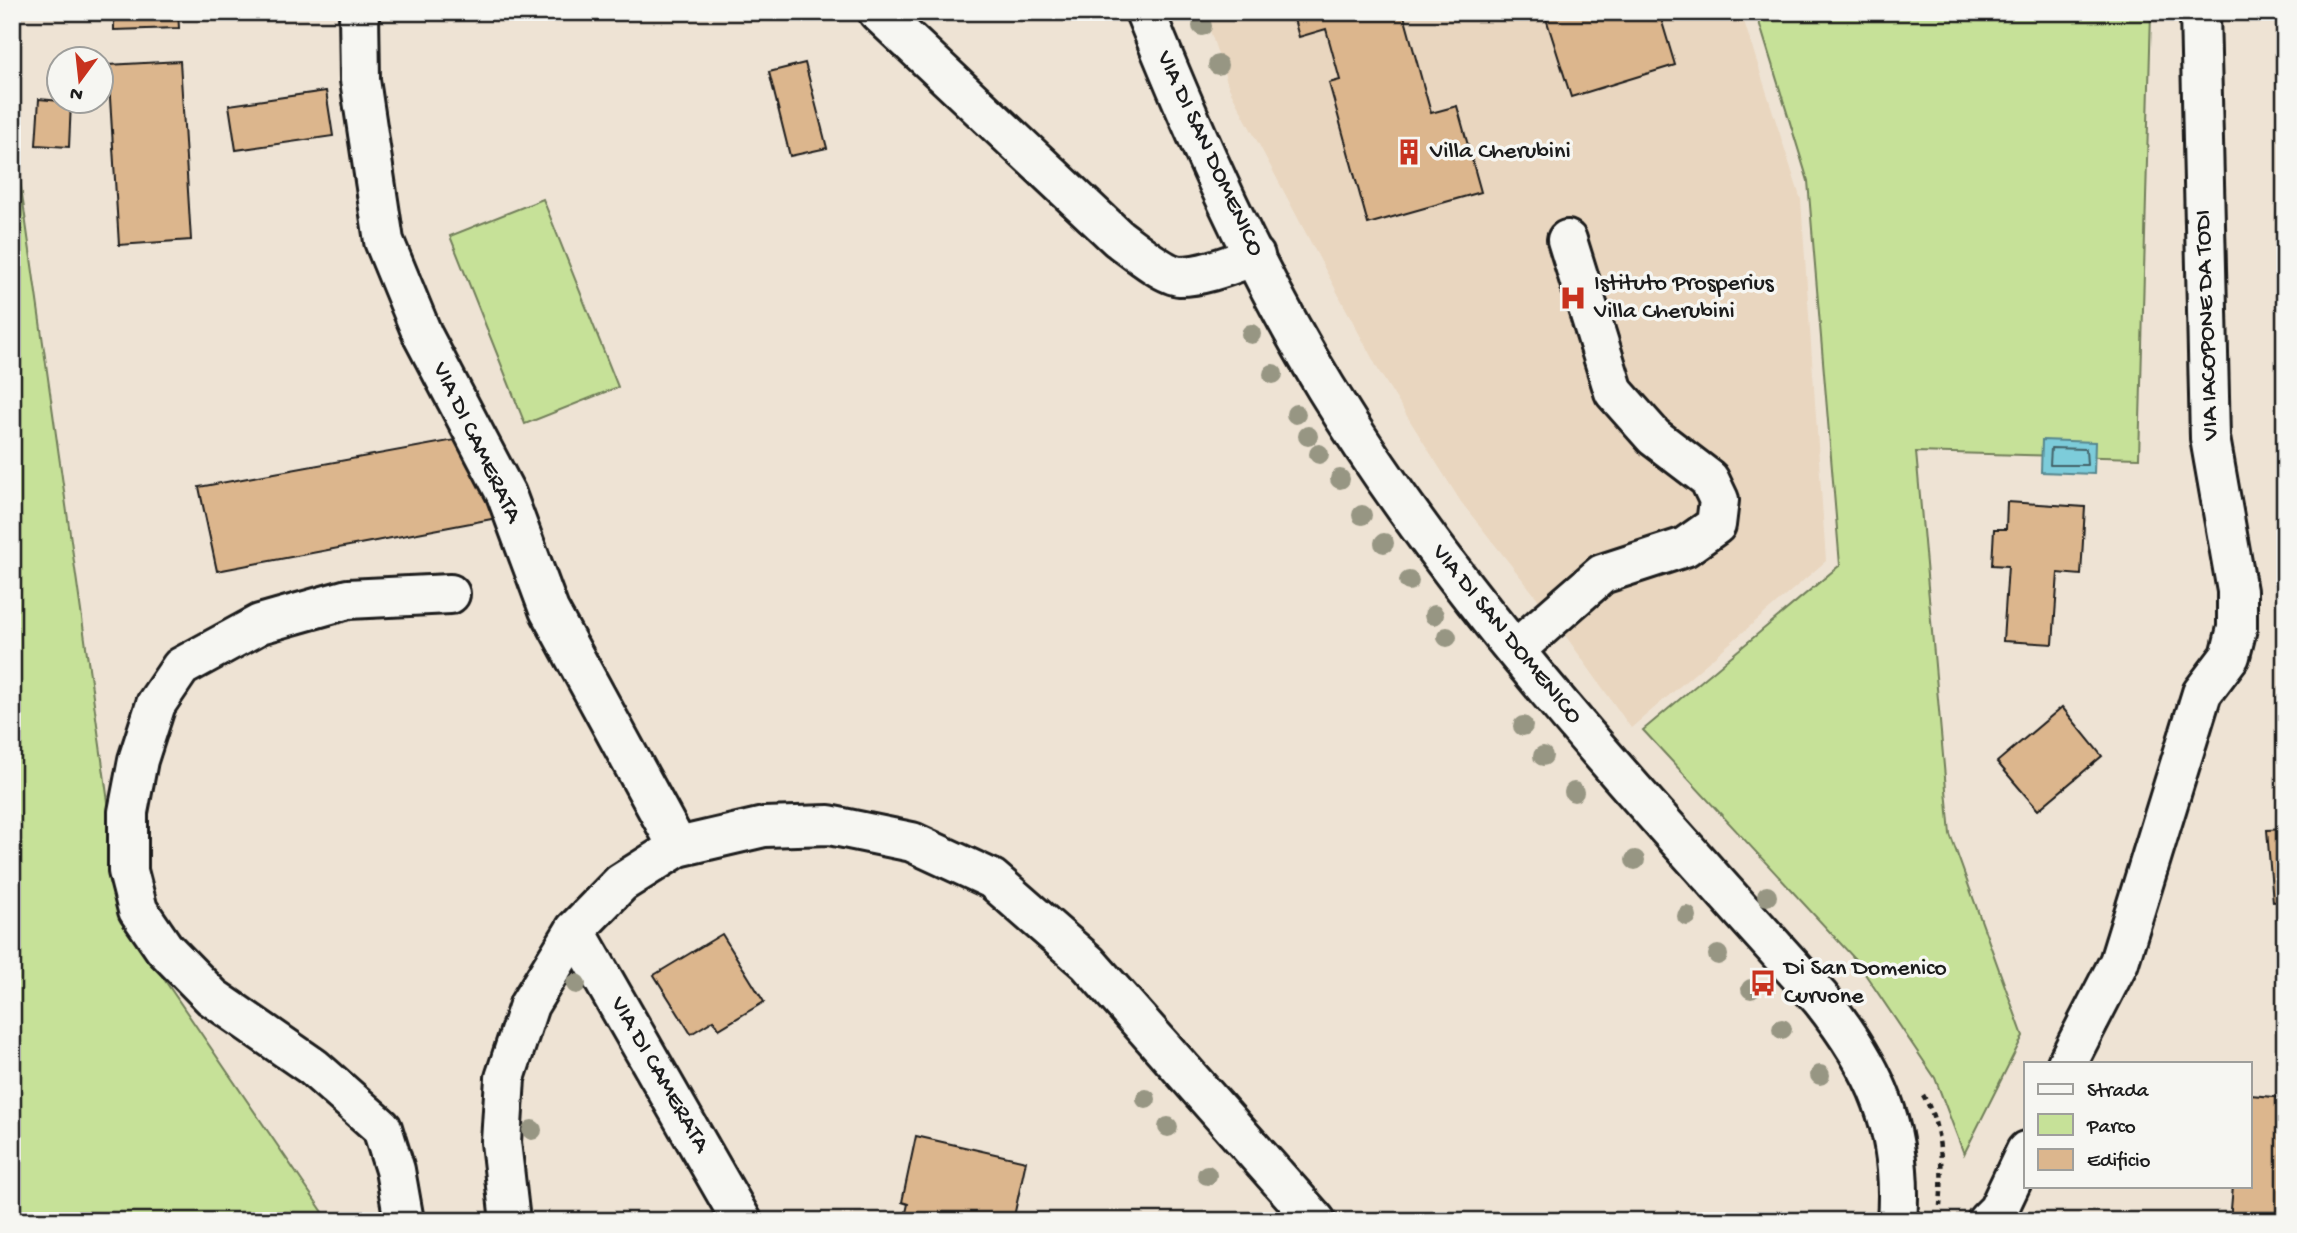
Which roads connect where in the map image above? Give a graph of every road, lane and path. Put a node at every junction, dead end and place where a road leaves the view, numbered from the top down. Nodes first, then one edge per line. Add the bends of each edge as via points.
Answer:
1 (359, 12) edge
2 (878, 12) edge
3 (1145, 12) edge
4 (2200, 12) edge
5 (1567, 240) dead end
6 (1255, 256) junction
7 (450, 594) dead end
8 (1515, 650) junction
9 (678, 847) junction
10 (575, 930) junction
11 (2068, 1062) edge
12 (2024, 1155) edge
13 (404, 1221) edge
14 (510, 1221) edge
15 (742, 1221) edge
16 (1316, 1221) edge
17 (1897, 1221) edge
18 (1987, 1221) edge

1 - 9 main road, VIA DI CAMERATA via 360,80 384,241 423,337 506,494 550,610
2 - 6 main road via 1118,238 1148,260 1178,276
3 - 6 main road, VIA DI SAN DOMENICO via 1199,144
4 - 11 main road, VIA IACOPONE DA TODI via 2210,438 2237,590 2237,628 2230,656 2202,694 2119,962
5 - 8 main road via 1614,392 1654,437 1709,479 1719,500 1716,525 1685,547 1602,574
6 - 8 main road, VIA DI SAN DOMENICO via 1326,387 1416,522
7 - 13 main road via 348,599 260,624 181,667 156,704 128,812 128,872 138,910 164,948 212,997 313,1067 382,1128
8 - 17 main road, VIA DI SAN DOMENICO via 1820,999 1867,1063 1891,1129
9 - 10 main road via 621,883
9 - 16 main road via 764,827 829,825 912,842 992,879 1088,963
10 - 14 main road via 529,1005 505,1077 501,1142
10 - 15 main road, VIA DI CAMERATA
12 - 18 main road via 1998,1210

